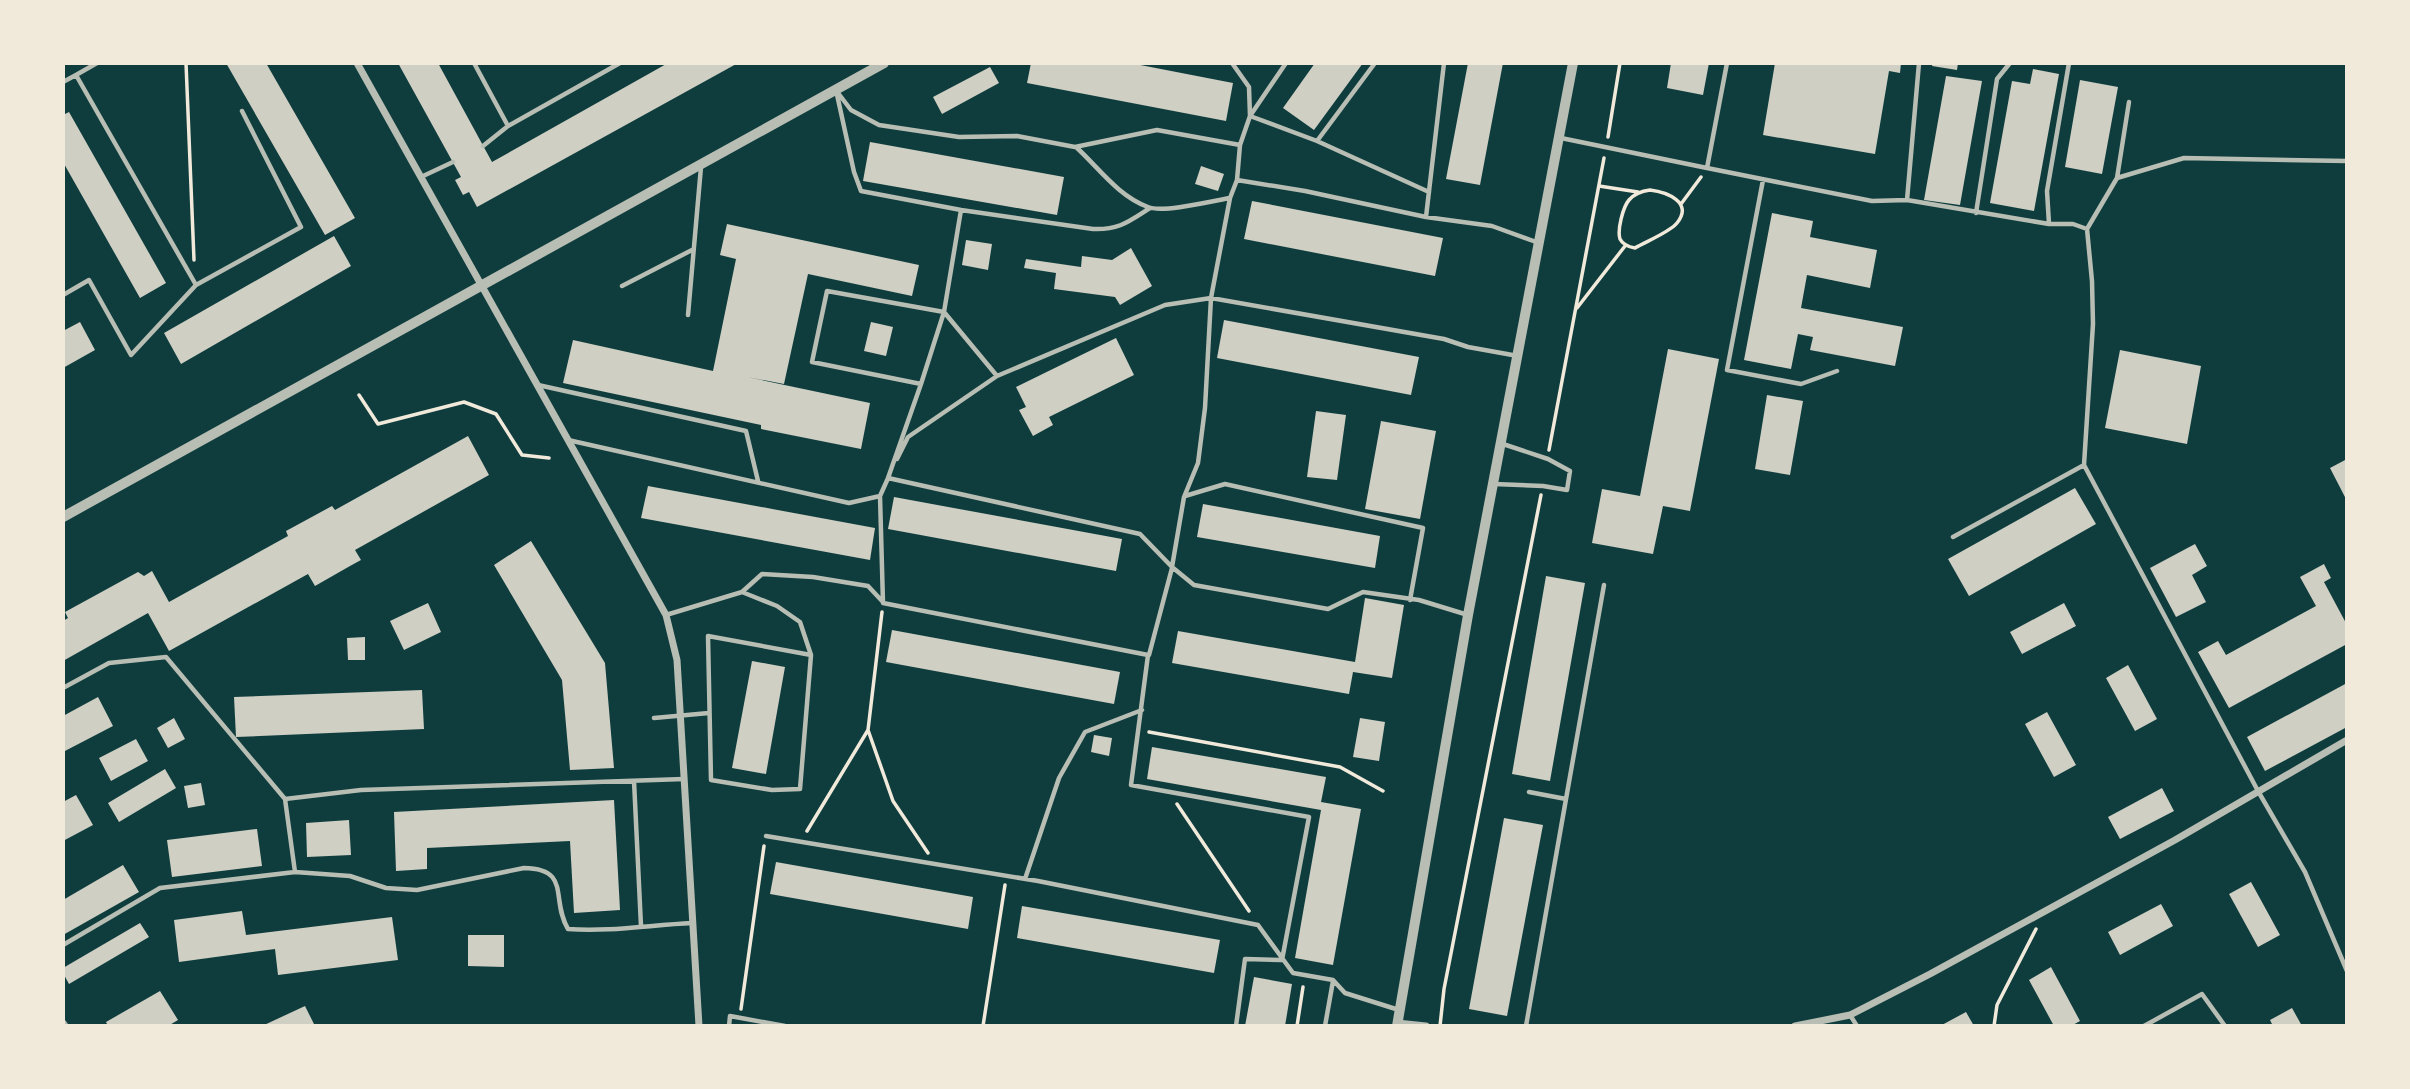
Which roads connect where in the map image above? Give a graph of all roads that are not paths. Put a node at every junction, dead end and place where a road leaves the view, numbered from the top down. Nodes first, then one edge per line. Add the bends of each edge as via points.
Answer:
1 (97, 63) edge
2 (357, 63) edge
3 (474, 63) edge
4 (620, 63) edge
5 (884, 63) edge
6 (1232, 63) edge
7 (1286, 63) edge
8 (1375, 63) edge
9 (1444, 63) edge
10 (1573, 63) edge
11 (1727, 63) edge
12 (1919, 63) edge
13 (2010, 63) edge
14 (2069, 63) edge
15 (76, 75) junction
16 (63, 82) edge
17 (836, 89) junction
18 (2129, 102) dead end
19 (242, 111) dead end
20 (1250, 116) junction
21 (508, 126) junction
22 (1560, 138) junction
23 (1317, 141) junction
24 (1240, 145) junction
25 (483, 146) dead end
26 (1075, 147) junction
27 (2347, 161) edge
28 (453, 162) dead end
29 (702, 163) junction
30 (1707, 168) junction
31 (421, 177) junction
32 (2117, 178) junction
33 (1237, 180) junction
34 (1763, 180) junction
35 (1429, 192) junction
36 (1230, 198) junction
37 (1907, 200) junction
38 (1150, 208) junction
39 (961, 210) junction
40 (1976, 213) junction
41 (1426, 217) junction
42 (2049, 224) junction
43 (2087, 229) junction
44 (1539, 243) junction
45 (693, 250) junction
46 (195, 285) junction
47 (481, 285) junction
48 (622, 286) dead end
49 (63, 295) edge
50 (1211, 298) junction
51 (944, 312) junction
52 (688, 315) dead end
53 (1519, 356) junction
54 (1837, 371) dead end
55 (997, 376) junction
56 (921, 384) junction
57 (537, 385) junction
58 (568, 440) junction
59 (1501, 444) junction
60 (2084, 465) junction
61 (888, 478) junction
62 (758, 481) junction
63 (1493, 484) junction
64 (880, 496) junction
65 (1184, 497) junction
66 (63, 517) edge
67 (1953, 537) dead end
68 (1172, 567) junction
69 (1604, 585) dead end
70 (742, 592) junction
71 (1410, 600) junction
72 (883, 603) junction
73 (666, 615) junction
74 (1468, 615) junction
75 (811, 654) junction
76 (1149, 655) junction
77 (63, 688) edge
78 (1142, 710) junction
79 (709, 713) junction
80 (681, 715) junction
81 (654, 718) dead end
82 (2347, 740) edge
83 (685, 779) junction
84 (634, 780) junction
85 (2258, 791) junction
86 (1529, 792) dead end
87 (285, 799) junction
88 (1566, 799) junction
89 (766, 836) road end
90 (295, 872) junction
91 (1025, 879) junction
92 (692, 923) junction
93 (641, 926) junction
94 (63, 946) edge
95 (1282, 960) junction
96 (2347, 971) edge
97 (1333, 980) junction
98 (1400, 1010) junction
99 (1850, 1015) junction
100 (1397, 1025) edge
101 (699, 1026) edge
102 (729, 1026) edge
103 (785, 1026) edge
104 (1236, 1026) edge
105 (1325, 1026) edge
106 (1426, 1026) edge
107 (1527, 1026) edge
108 (1795, 1026) edge
109 (1857, 1026) edge
110 (2144, 1026) edge
111 (2225, 1026) edge

1 - 15 lane
2 - 31 street
3 - 21 lane
4 - 21 lane
5 - 17 street
6 - 20 lane via 1249,87
7 - 20 lane
8 - 23 lane
9 - 35 lane
10 - 22 street
11 - 30 lane
12 - 37 lane
13 - 40 lane via 1997,79
14 - 42 lane via 2047,191
15 - 16 lane
15 - 46 lane
17 - 26 lane via 851,110 879,125 959,137 1017,136
17 - 29 street
17 - 39 lane via 861,191
18 - 32 lane
19 - 46 lane via 301,227
20 - 23 lane
20 - 24 lane
21 - 25 lane
22 - 30 lane
22 - 44 street
23 - 35 lane
24 - 26 lane via 1157,130
24 - 33 lane
26 - 38 lane via 1121,193
27 - 32 lane via 2184,158
28 - 31 lane
29 - 45 lane
29 - 47 street
30 - 34 lane
31 - 47 street
32 - 43 lane
33 - 36 lane
33 - 41 lane
34 - 37 lane via 1872,201
34 - 54 lane via 1727,370 1801,384
35 - 41 lane
36 - 38 lane
36 - 50 lane
37 - 40 lane
38 - 39 lane via 1111,230
39 - 51 lane
40 - 42 lane
41 - 44 lane via 1492,226
42 - 43 lane
43 - 60 lane via 2093,324
44 - 53 street
45 - 48 lane
45 - 52 lane
46 - 49 lane via 131,355 89,280
47 - 57 street
47 - 66 street
50 - 53 lane
50 - 55 lane via 1165,305
50 - 65 lane via 1198,463
51 - 55 lane
51 - 56 lane
51 - 56 lane via 827,291 812,362
53 - 59 street
55 - 61 lane via 908,437
56 - 61 lane
57 - 58 street
57 - 62 lane via 746,431
58 - 62 lane
58 - 73 street
59 - 63 street
59 - 63 lane via 1570,471 1567,490
60 - 67 lane
60 - 85 lane
61 - 64 lane
61 - 68 lane via 1140,534
62 - 64 lane via 849,503
63 - 74 street
64 - 72 lane
65 - 68 lane
65 - 71 lane via 1225,484 1423,528
68 - 71 lane via 1194,585 1328,608 1363,592
68 - 76 lane
69 - 88 lane
70 - 72 lane via 762,574 813,577 868,586
70 - 73 lane
70 - 75 lane via 777,606 800,622
71 - 74 lane
72 - 76 lane
73 - 80 street via 677,660
74 - 98 street
75 - 79 lane via 708,636
75 - 79 lane via 800,789 772,790 711,779
76 - 78 lane
77 - 87 lane via 109,663 166,657
78 - 91 lane via 1085,732 1059,778
78 - 95 lane via 1132,785 1309,817
79 - 80 lane
80 - 81 lane
80 - 83 street
82 - 85 street
83 - 84 lane
83 - 92 street
84 - 87 lane via 361,790
84 - 93 lane
85 - 96 lane via 2305,872
85 - 99 street
86 - 88 lane
87 - 90 lane
88 - 107 lane
89 - 91 lane
90 - 93 lane via 350,876 386,888 417,890 539,868 556,880 568,929
90 - 94 lane via 160,888
91 - 95 lane via 1258,925
92 - 93 lane
92 - 101 street
95 - 97 lane via 1293,973
95 - 104 lane via 1245,959
97 - 98 lane via 1345,993
97 - 105 lane
98 - 100 street
99 - 108 street
99 - 109 lane
100 - 106 street
102 - 103 lane via 730,1016
110 - 111 lane via 2202,995

